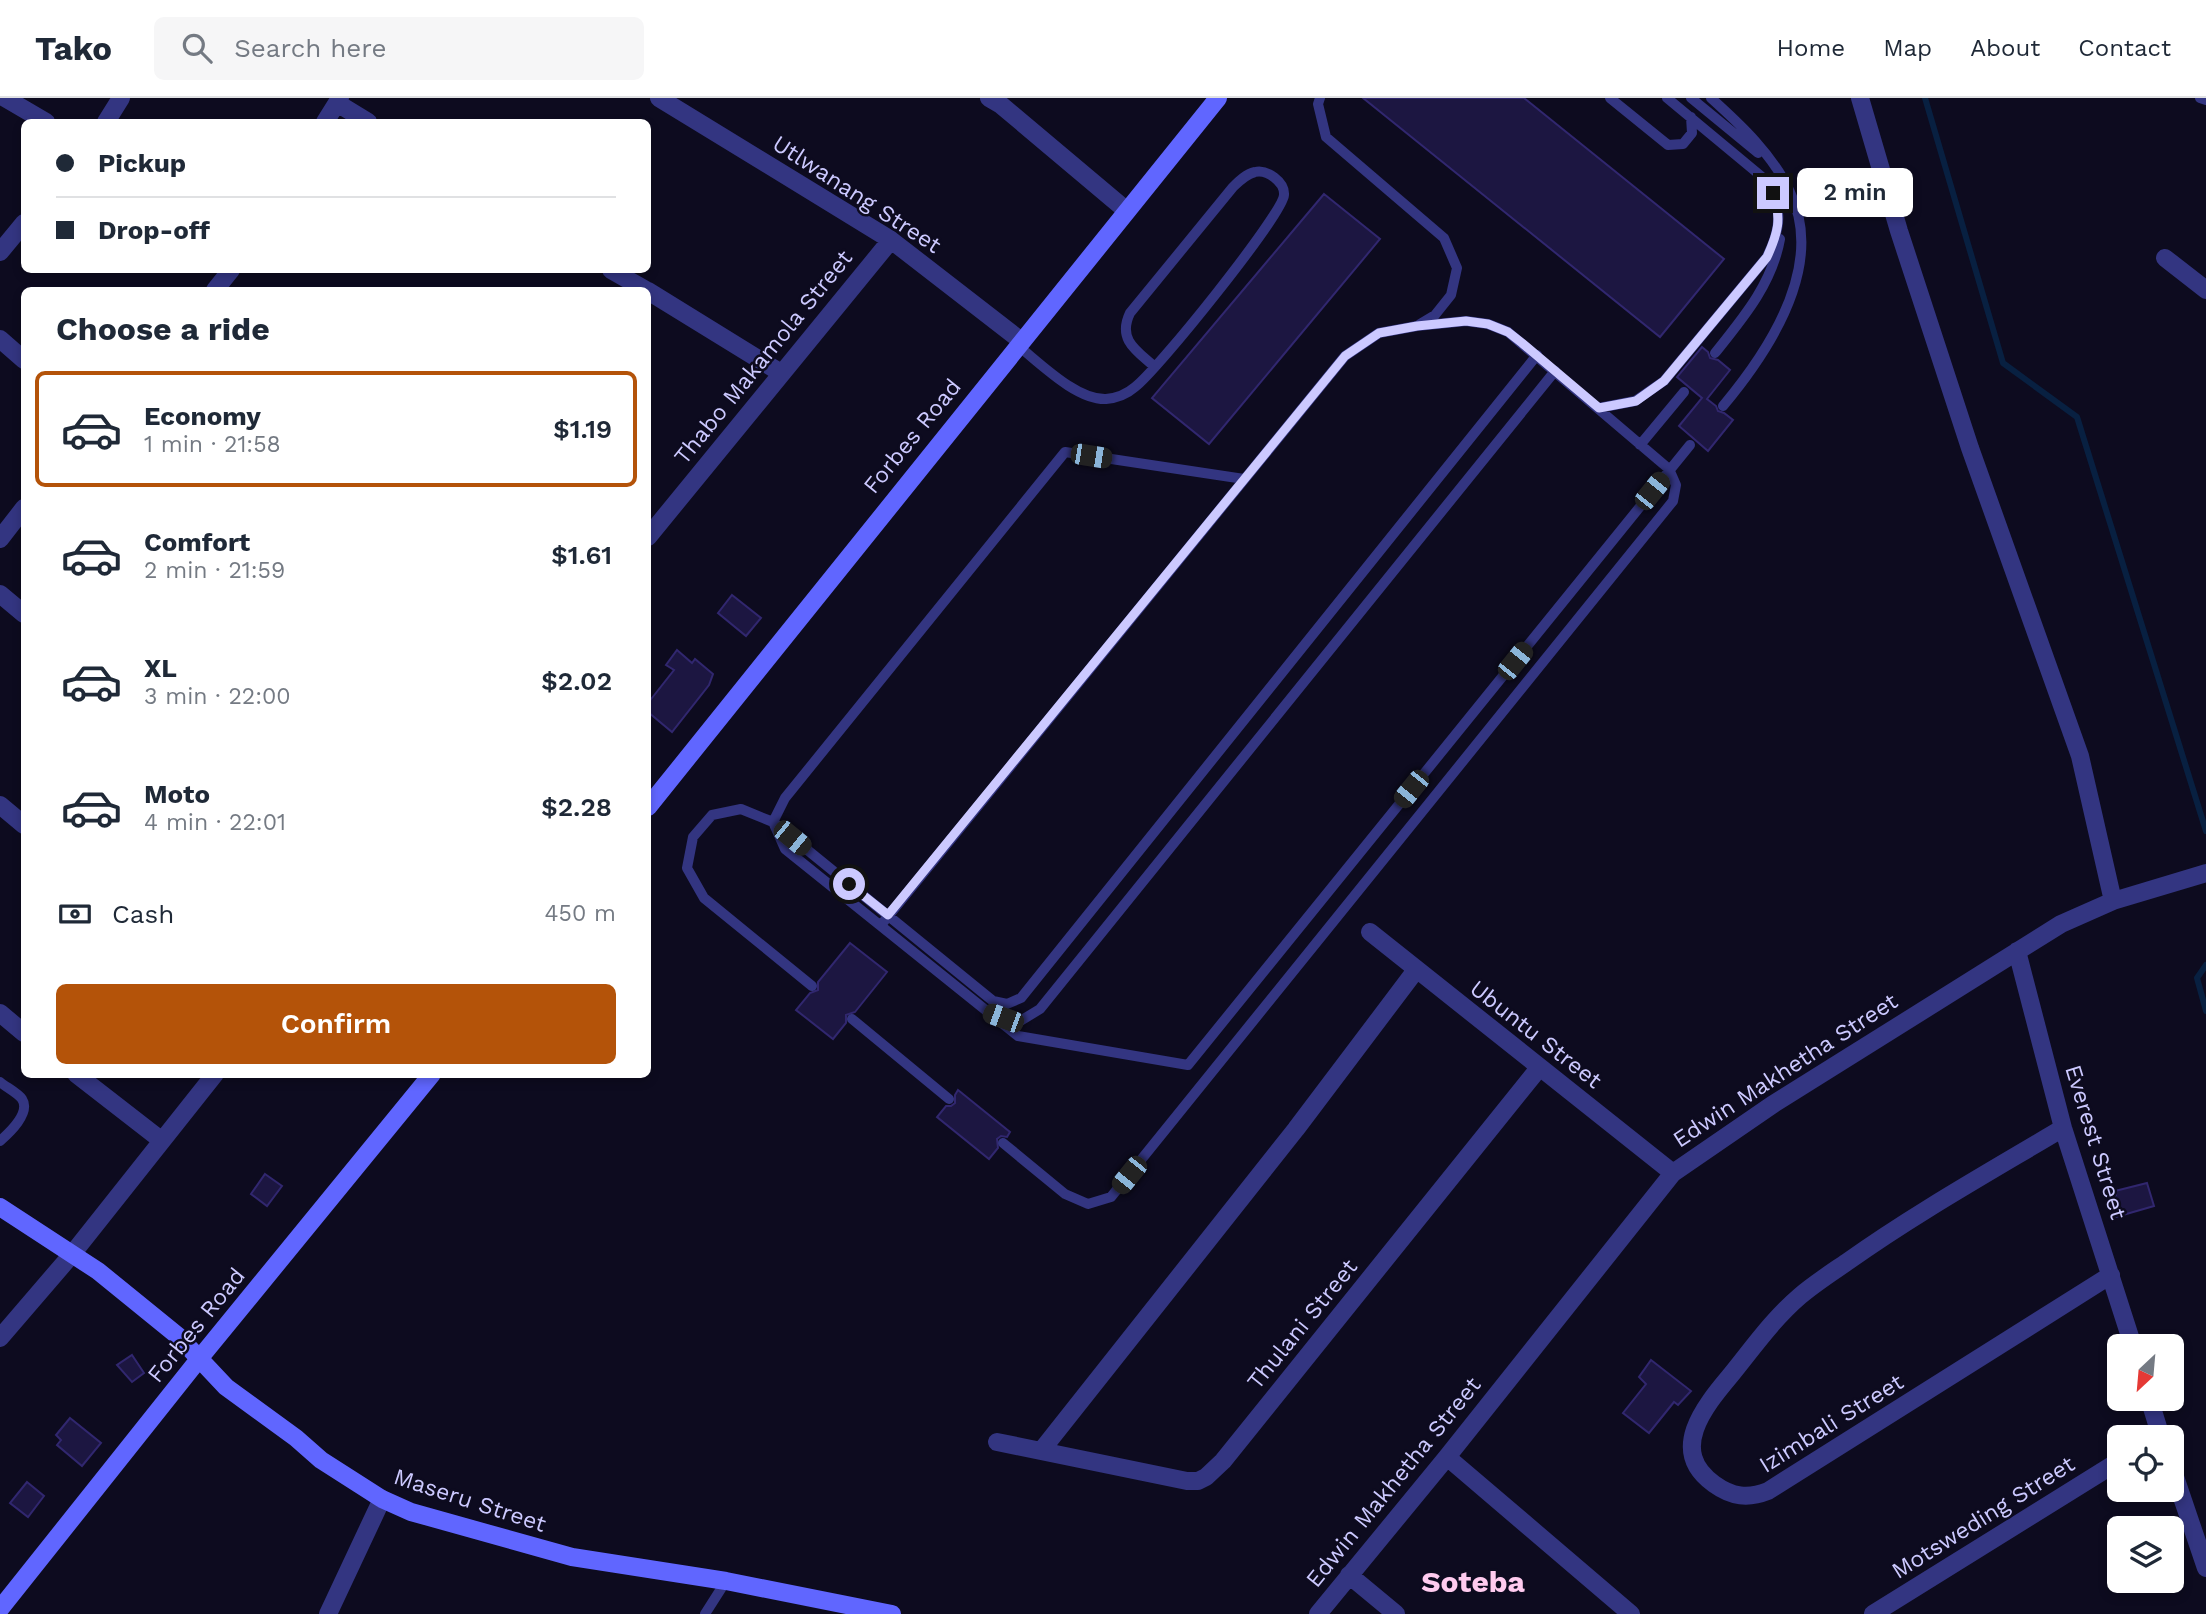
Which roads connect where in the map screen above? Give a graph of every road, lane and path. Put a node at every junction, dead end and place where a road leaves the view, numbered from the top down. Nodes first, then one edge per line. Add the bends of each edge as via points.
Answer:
1 (5, 98) edge
2 (121, 98) edge
3 (659, 98) edge
4 (1217, 98) edge
5 (1320, 98) edge
6 (1610, 98) edge
7 (1667, 98) edge
8 (1691, 98) edge
9 (1711, 98) edge
10 (1860, 98) edge
11 (2200, 98) edge
12 (999, 100) edge
13 (2206, 100) edge
14 (338, 101) edge
15 (1691, 117) junction
16 (41, 119) edge
17 (108, 119) edge
18 (327, 119) edge
19 (364, 119) edge
20 (1774, 166) junction
21 (1127, 211) junction
22 (1779, 211) junction
23 (21, 227) edge
24 (891, 240) junction
25 (0, 252) edge
26 (2165, 258) dead end
27 (229, 273) edge
28 (616, 273) edge
29 (217, 287) edge
30 (640, 287) edge
31 (2206, 290) edge
32 (651, 293) edge
33 (1417, 326) junction
34 (0, 339) edge
35 (1019, 343) junction
36 (1715, 353) dead end
37 (1537, 355) junction
38 (21, 357) edge
39 (1155, 367) junction
40 (1555, 371) junction
41 (781, 373) junction
42 (1684, 392) dead end
43 (1723, 406) dead end
44 (1599, 408) junction
45 (1640, 444) junction
46 (1690, 445) dead end
47 (1669, 470) junction
48 (1244, 479) junction
49 (21, 512) edge
50 (651, 533) edge
51 (0, 539) edge
52 (0, 594) edge
53 (21, 612) edge
54 (651, 803) edge
55 (0, 805) edge
56 (21, 822) edge
57 (773, 822) junction
58 (2206, 873) edge
59 (2113, 901) junction
60 (888, 915) junction
61 (881, 925) junction
62 (1370, 932) dead end
63 (2017, 951) junction
64 (1416, 970) junction
65 (812, 986) dead end
66 (0, 1013) edge
67 (988, 1013) junction
68 (852, 1019) dead end
69 (21, 1030) edge
70 (1539, 1068) junction
71 (81, 1078) edge
72 (212, 1078) edge
73 (429, 1078) edge
74 (0, 1082) edge
75 (950, 1099) dead end
76 (2063, 1128) junction
77 (161, 1140) junction
78 (0, 1141) edge
79 (1003, 1143) dead end
80 (1673, 1173) junction
81 (0, 1207) edge
82 (73, 1253) junction
83 (2111, 1275) junction
84 (2129, 1334) edge
85 (0, 1338) edge
86 (199, 1359) junction
87 (997, 1442) dead end
88 (1041, 1451) junction
89 (1447, 1457) junction
90 (2107, 1468) edge
91 (382, 1499) junction
92 (2184, 1502) edge
93 (2206, 1568) edge
94 (1349, 1575) junction
95 (726, 1581) junction
96 (837, 1608) edge
97 (0, 1609) edge
98 (328, 1614) edge
99 (705, 1614) edge
100 (892, 1614) edge
101 (1318, 1614) edge
102 (1396, 1614) edge
103 (1631, 1614) edge
104 (1873, 1614) edge

1 - 16 street
2 - 17 street
3 - 24 street, Utlwanang Street
4 - 21 street, Forbes Road
5 - 33 lane via 1326,137 1444,238 1457,268 1451,295 1435,315
6 - 15 lane via 1668,145 1683,144 1692,133
7 - 15 lane
8 - 20 lane
9 - 20 lane
10 - 59 street via 1970,448 2080,756
11 - 13 lane
12 - 21 street
14 - 18 street
14 - 19 street
15 - 22 lane via 1761,176
20 - 43 lane via 1799,220 1801,252 1795,283 1765,349
21 - 35 street, Forbes Road
22 - 36 lane via 1778,253 1765,285
22 - 44 lane via 1776,237 1767,257 1664,381 1636,401
23 - 25 street
24 - 35 street, Utlwanang Street
24 - 41 street, Thabo Makamola Street
26 - 31 street
27 - 29 street
28 - 30 street
32 - 41 street
33 - 37 lane via 1466,321 1488,324 1508,332
33 - 48 lane via 1379,333 1345,356
34 - 38 street
35 - 39 lane via 1077,391 1096,398 1122,396
35 - 54 street, Forbes Road
37 - 40 lane
37 - 60 lane via 1021,998 1007,1004 993,1001
39 - 39 lane via 1127,340 1125,326 1130,313 1233,187 1248,174 1266,173 1284,190 1281,207
40 - 44 lane
40 - 67 lane via 1040,1009 1017,1023
41 - 50 street, Thabo Makamola Street
42 - 45 lane
44 - 45 lane
45 - 47 lane
46 - 47 lane
47 - 67 lane via 1188,1065 1018,1036
47 - 79 lane via 1676,485 1673,501 1111,1197 1088,1203 1065,1194
48 - 57 lane via 1065,452 785,799
48 - 60 lane
49 - 51 street
52 - 53 street
55 - 56 street
57 - 60 lane
57 - 61 lane via 785,849
57 - 65 lane via 740,809 712,815 693,836 687,868 704,898
58 - 59 street, Edwin Makhetha Street
59 - 63 street, Edwin Makhetha Street via 2061,924
60 - 61 lane
61 - 67 lane
62 - 64 street, Ubuntu Street
63 - 76 street, Everest Street
63 - 80 street, Edwin Makhetha Street via 1772,1104
64 - 70 street, Ubuntu Street
64 - 88 street
66 - 69 street
68 - 75 lane
70 - 80 street, Ubuntu Street
70 - 88 street, Thulani Street via 1206,1477 1176,1480
71 - 77 street
72 - 77 street
73 - 86 street, Forbes Road
74 - 78 lane via 22,1099 25,1108
76 - 83 street, Everest Street
76 - 83 street, Izimbali Street via 1883,1236 1801,1295 1698,1419 1692,1442 1697,1465 1711,1482 1730,1494 1747,1497 1768,1491
77 - 82 street
80 - 89 street, Edwin Makhetha Street
81 - 82 street, Maseru Street
82 - 85 street
82 - 86 street, Maseru Street via 178,1336
83 - 84 street, Everest Street
86 - 91 street, Maseru Street via 226,1387 321,1460
86 - 97 street, Forbes Road
87 - 88 street, Thulani Street
89 - 94 street, Edwin Makhetha Street
89 - 103 street
90 - 104 street, Motsweding Street
91 - 95 street, Maseru Street via 411,1512 572,1557
91 - 98 street
92 - 93 street
94 - 101 street, Edwin Makhetha Street
94 - 102 street
95 - 96 street, Maseru Street
95 - 99 lane
96 - 100 street, Maseru Street

